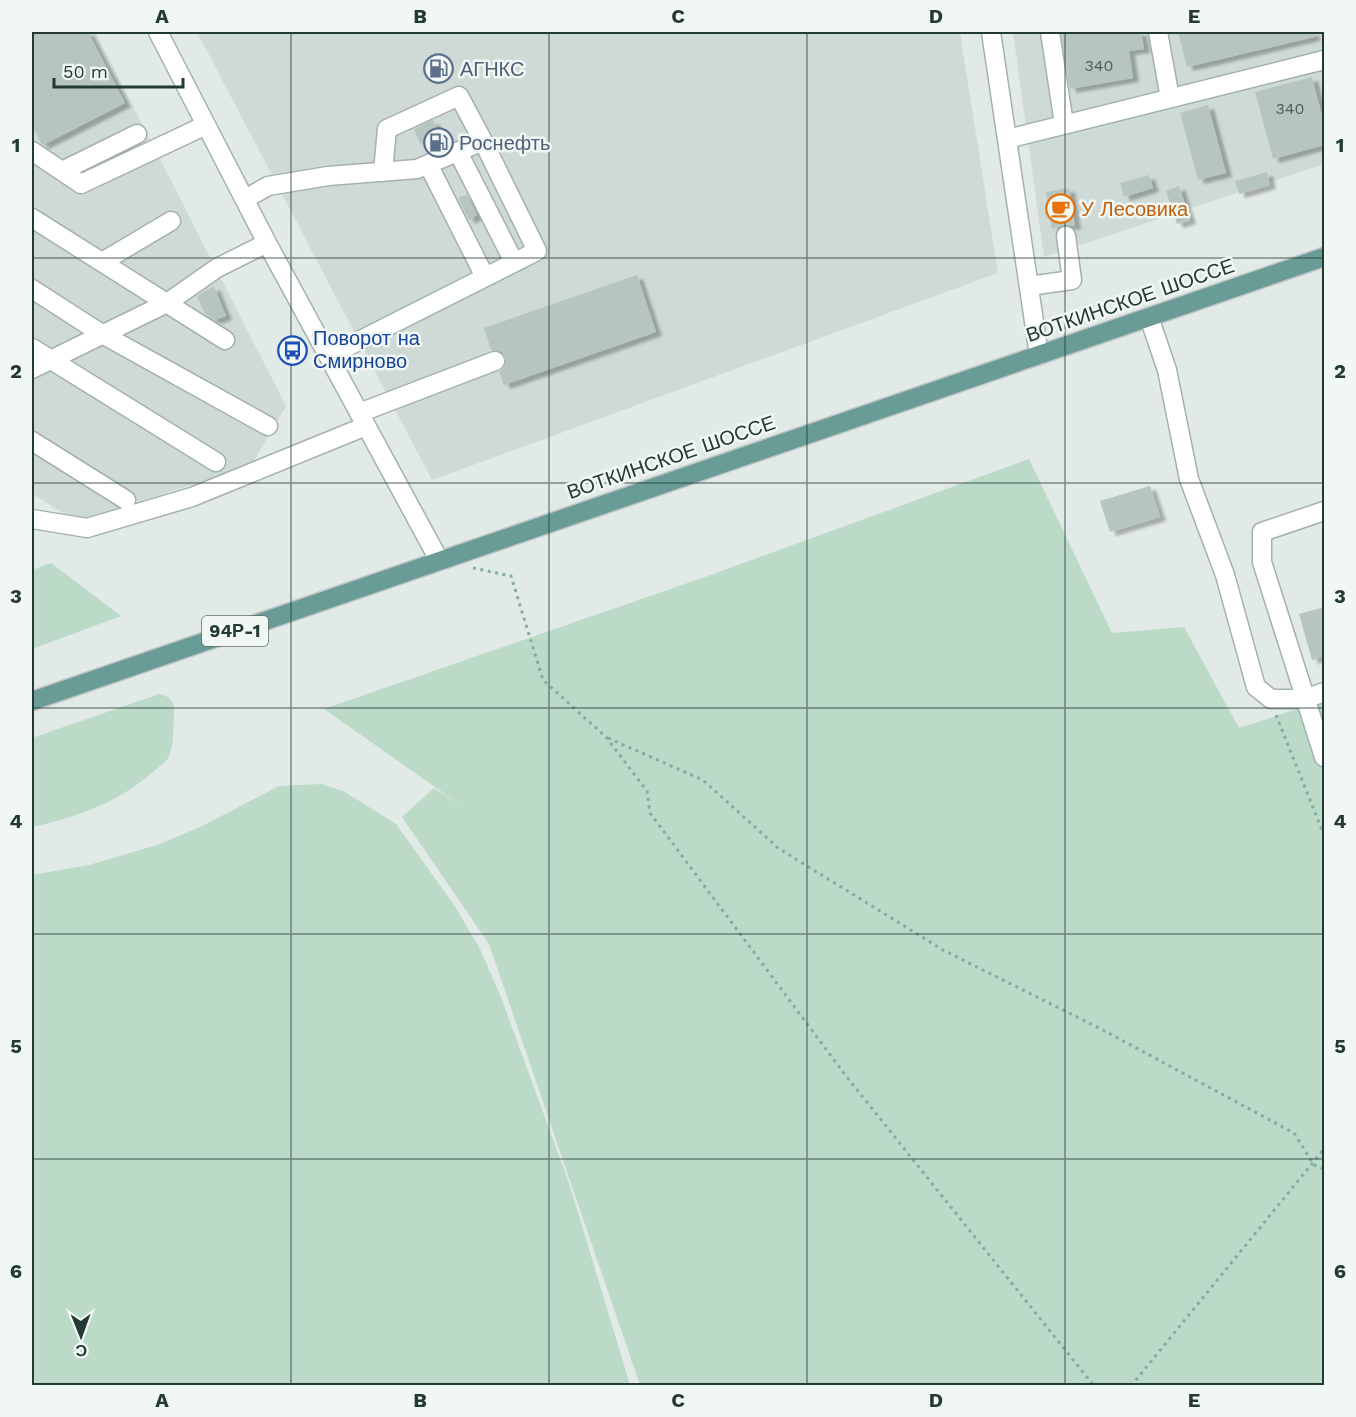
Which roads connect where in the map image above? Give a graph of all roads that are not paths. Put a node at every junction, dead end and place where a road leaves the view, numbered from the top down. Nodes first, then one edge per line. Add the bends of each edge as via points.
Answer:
1 (158, 32) edge
2 (991, 32) edge
3 (1050, 32) edge
4 (1158, 32) edge
5 (1324, 60) edge
6 (1170, 98) junction
7 (1064, 124) junction
8 (206, 125) junction
9 (137, 135) dead end
10 (1007, 138) junction
11 (483, 141) junction
12 (32, 151) edge
13 (458, 152) junction
14 (429, 165) junction
15 (62, 171) junction
16 (383, 172) junction
17 (245, 199) junction
18 (32, 218) edge
19 (171, 221) dead end
20 (1066, 236) dead end
21 (267, 243) junction
22 (1324, 257) edge
23 (102, 262) junction
24 (514, 262) junction
25 (485, 277) junction
26 (1029, 286) junction
27 (32, 289) edge
28 (167, 303) junction
29 (1149, 317) junction
30 (102, 334) junction
31 (225, 340) dead end
32 (32, 348) edge
33 (1039, 355) junction
34 (329, 356) junction
35 (49, 359) junction
36 (495, 361) dead end
37 (32, 369) edge
38 (363, 419) junction
39 (268, 426) dead end
40 (32, 441) edge
41 (216, 462) dead end
42 (126, 500) dead end
43 (1324, 512) edge
44 (34, 522) edge
45 (439, 560) junction
46 (1324, 692) edge
47 (1305, 699) junction
48 (32, 701) edge
49 (1324, 757) edge

1 - 8 street
2 - 10 street
3 - 7 street
4 - 6 street
5 - 6 street
6 - 7 street
7 - 10 street
8 - 15 street via 81,184
8 - 17 street
9 - 15 street
10 - 26 street
11 - 13 street
11 - 16 street via 459,96 387,129
11 - 24 street via 537,251
12 - 15 street
13 - 14 street
13 - 24 street
14 - 16 street
14 - 25 street
16 - 17 street via 268,186
17 - 21 street
18 - 23 street
19 - 23 street
20 - 26 street via 1072,280
21 - 28 street via 217,268
21 - 34 street
22 - 29 main road, ВОТКИНСКОЕ ШОССЕ
23 - 28 street
24 - 25 street
25 - 34 street
26 - 33 street
27 - 30 street
28 - 30 street
28 - 31 street
29 - 33 main road, ВОТКИНСКОЕ ШОССЕ
29 - 47 street via 1167,370 1189,479 1225,575 1256,687 1271,699
30 - 35 street
30 - 39 street
32 - 35 street
33 - 45 main road, ВОТКИНСКОЕ ШОССЕ
34 - 38 street
35 - 37 street
35 - 41 street
36 - 38 street
38 - 44 street via 192,496 87,528
38 - 45 street
40 - 42 street
43 - 47 street via 1262,532 1262,562
45 - 48 main road, ВОТКИНСКОЕ ШОССЕ / 94Р-1
46 - 47 street
47 - 49 street

